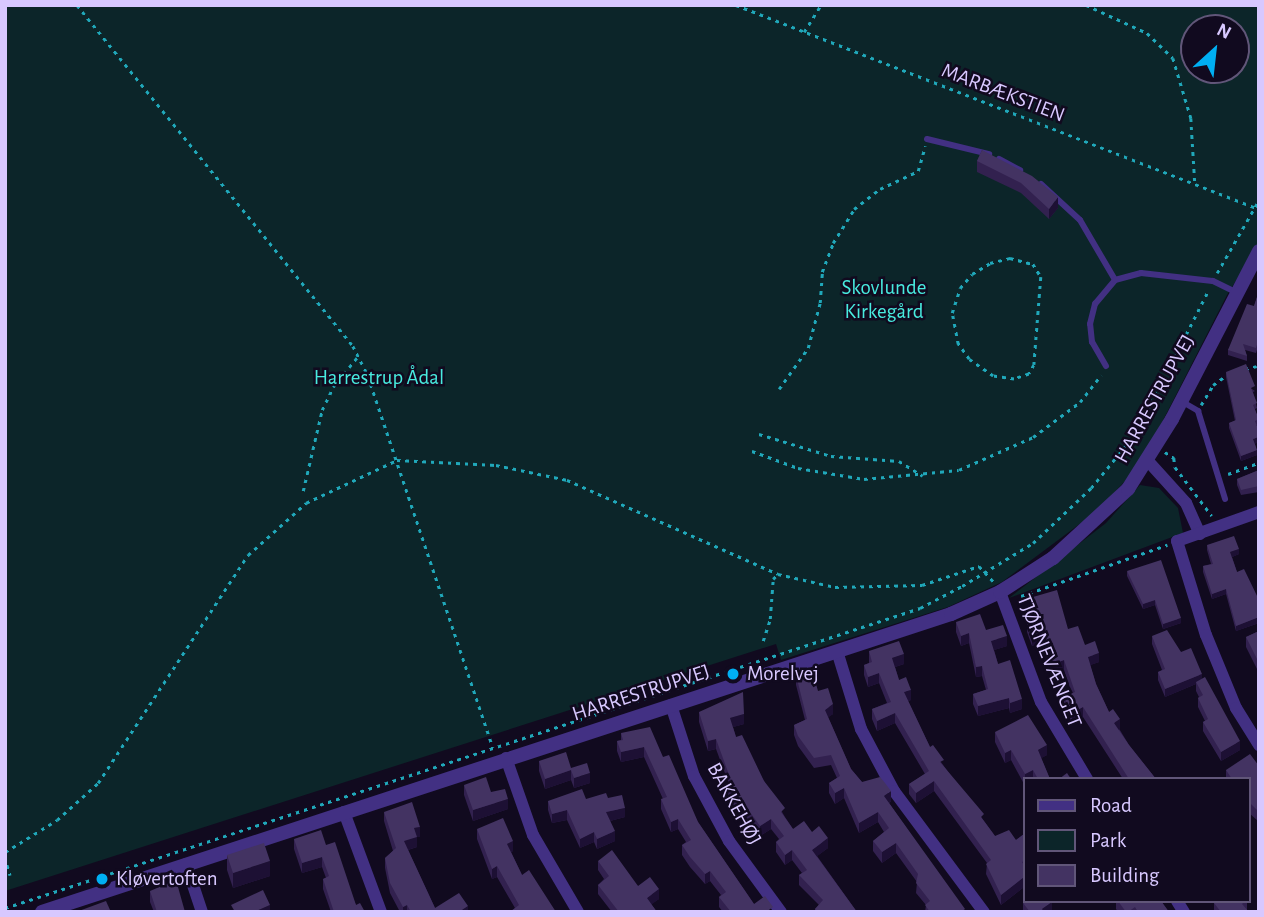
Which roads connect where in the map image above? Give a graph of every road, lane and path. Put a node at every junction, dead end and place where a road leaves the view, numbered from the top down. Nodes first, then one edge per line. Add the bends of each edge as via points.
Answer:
1 (77, 5) edge
2 (736, 5) edge
3 (821, 5) edge
4 (1086, 5) edge
5 (804, 32) junction
6 (927, 139) joint
7 (1024, 173) edge
8 (1034, 179) edge
9 (1195, 184) junction
10 (1259, 200) edge
11 (1254, 207) junction
12 (1259, 209) edge
13 (1259, 251) edge
14 (1041, 277) joint
15 (1115, 280) junction
16 (1213, 281) junction
17 (1236, 292) junction
18 (358, 356) junction
19 (1258, 364) edge
20 (1106, 366) joint
21 (1259, 377) edge
22 (779, 389) dead end
23 (1181, 401) junction
24 (1198, 411) junction
25 (1136, 433) junction
26 (760, 434) dead end
27 (1157, 447) junction
28 (752, 451) dead end
29 (397, 460) junction
30 (1149, 461) junction
31 (1259, 463) edge
32 (1250, 467) junction
33 (923, 476) junction
34 (1219, 478) junction
35 (1254, 479) edge
36 (303, 491) dead end
37 (1225, 499) dead end
38 (1259, 512) edge
39 (1221, 526) junction
40 (1200, 534) junction
41 (1177, 541) junction
42 (987, 572) junction
43 (778, 574) junction
44 (1002, 597) junction
45 (763, 641) dead end
46 (836, 651) junction
47 (671, 705) junction
48 (1259, 746) edge
49 (499, 755) junction
50 (1086, 777) edge
51 (344, 813) junction
52 (5, 852) edge
53 (5, 857) edge
54 (186, 864) junction
55 (10, 875) dead end
56 (5, 908) edge
57 (42, 912) edge
58 (202, 912) edge
59 (381, 912) edge
60 (578, 912) edge
61 (781, 912) edge
62 (984, 912) edge

1 - 18 path
2 - 5 path, MARBÆKSTIEN
3 - 5 path
4 - 9 path via 1147,33 1173,58 1191,118
5 - 9 path, MARBÆKSTIEN
6 - 7 lane via 967,146
6 - 22 path via 918,171 880,189 855,208 834,243 822,271 820,303 808,348
8 - 15 lane via 1080,220
9 - 11 path, MARBÆKSTIEN
10 - 11 path
11 - 12 path, MARBÆKSTIEN
11 - 16 path
13 - 17 street, HARRESTRUPVEJ
14 - 14 path via 1032,370 1009,379 980,369 962,351 953,328 952,313 960,288 976,271 999,260 1028,261
15 - 16 lane via 1141,273
15 - 20 lane via 1095,304 1090,324 1092,342
16 - 17 lane
16 - 25 path
17 - 23 street, HARRESTRUPVEJ
18 - 29 path
18 - 36 path via 333,387 322,410
19 - 21 path
19 - 24 path via 1224,375
20 - 33 path via 1080,402 1033,437 972,466
23 - 24 lane
23 - 27 street, HARRESTRUPVEJ
24 - 34 lane
25 - 27 path
25 - 42 path via 1066,514 1033,543
26 - 33 path via 831,456 899,461
27 - 30 street, HARRESTRUPVEJ
27 - 39 path via 1174,458 1175,467
28 - 33 path via 830,475
29 - 43 path via 496,465 567,480
29 - 49 path
29 - 52 path via 306,503 248,555 99,783 57,820
30 - 40 street via 1186,503
30 - 44 street, HARRESTRUPVEJ via 1102,517
31 - 32 path
32 - 34 path
32 - 35 path
34 - 37 lane
38 - 39 street
39 - 40 street
40 - 41 street
41 - 44 path
41 - 48 street via 1206,635 1236,708
42 - 43 path via 979,566 922,585 875,589 835,587
42 - 49 path via 920,608
43 - 45 path via 773,579
44 - 46 street, HARRESTRUPVEJ
44 - 50 street, TJØRNEVÆNGET via 1041,702
46 - 47 street, HARRESTRUPVEJ
46 - 62 street via 861,729 894,791
47 - 49 street, HARRESTRUPVEJ
47 - 61 street, BAKKEHØJ via 694,776 729,841
49 - 51 street, HARRESTRUPVEJ
49 - 56 path
49 - 60 street via 533,835
51 - 54 street, HARRESTRUPVEJ
51 - 59 street
53 - 55 path
54 - 57 street, HARRESTRUPVEJ
54 - 58 street

